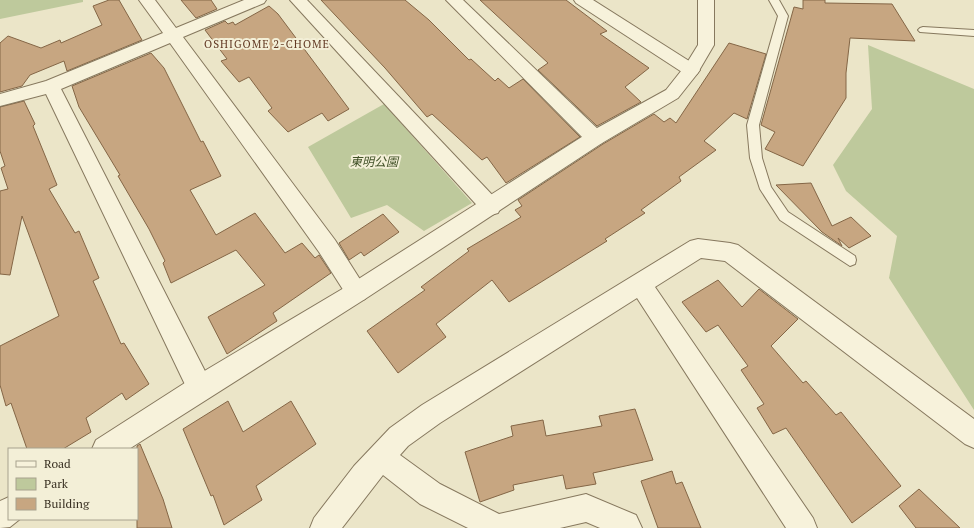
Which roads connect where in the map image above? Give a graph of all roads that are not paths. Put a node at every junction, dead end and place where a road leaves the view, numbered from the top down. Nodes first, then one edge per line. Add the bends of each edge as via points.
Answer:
1 (147, 0) edge
2 (258, 0) edge
3 (298, 0) edge
4 (454, 0) edge
5 (582, 0) edge
6 (706, 0) edge
7 (774, 0) edge
8 (923, 30) dead end
9 (974, 33) edge
10 (172, 36) junction
11 (691, 70) junction
12 (51, 86) junction
13 (0, 100) edge
14 (595, 138) junction
15 (491, 206) junction
16 (850, 260) dead end
17 (640, 284) junction
18 (357, 292) junction
19 (200, 388) junction
20 (974, 435) edge
21 (107, 448) edge
22 (381, 457) junction
23 (504, 527) edge
24 (324, 528) edge
25 (628, 528) edge
26 (802, 528) edge

1 - 10 street
2 - 10 street
3 - 15 street
4 - 14 street
5 - 11 street
6 - 11 street via 706,45
7 - 16 lane via 783,16 753,125 756,158 766,189 784,216
8 - 9 lane
10 - 12 street
10 - 18 street via 327,246
11 - 14 street via 672,94
12 - 13 street
12 - 19 street
14 - 15 street
15 - 18 street
17 - 20 street via 698,248 730,252
17 - 22 street via 432,414 399,437
17 - 26 street
18 - 19 street
19 - 21 street
22 - 23 street via 430,494
22 - 24 street
23 - 25 street via 586,508

